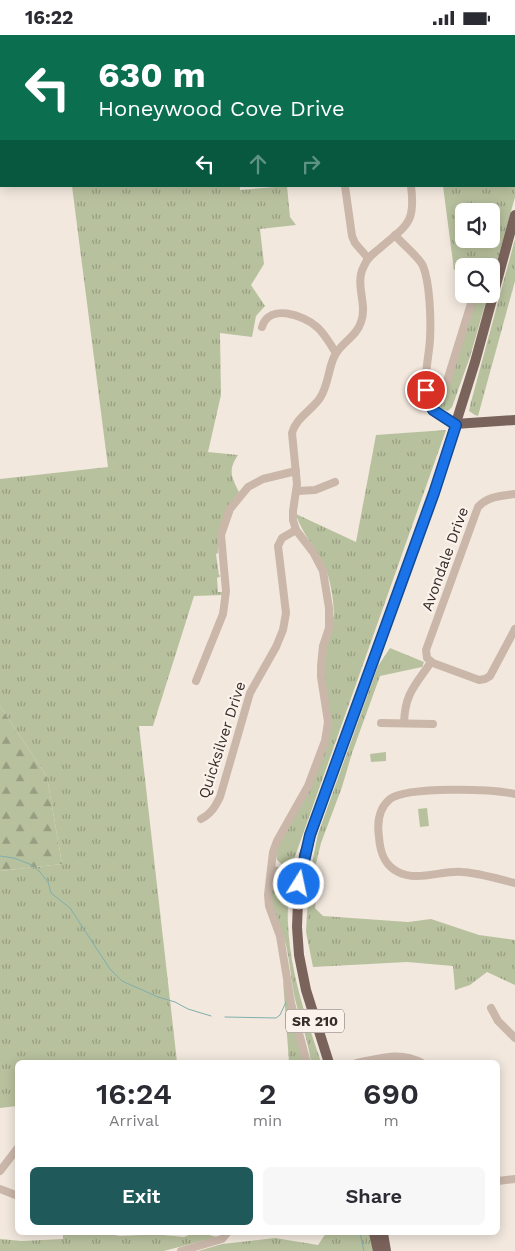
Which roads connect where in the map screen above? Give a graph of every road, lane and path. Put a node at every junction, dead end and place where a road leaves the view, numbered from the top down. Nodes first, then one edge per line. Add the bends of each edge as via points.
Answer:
1 (345, 187) edge
2 (412, 187) edge
3 (515, 215) edge
4 (395, 235) junction
5 (368, 258) junction
6 (471, 303) edge
7 (262, 327) dead end
8 (336, 353) junction
9 (426, 390) junction
10 (515, 420) edge
11 (456, 425) junction
12 (296, 471) junction
13 (334, 482) dead end
14 (297, 491) junction
15 (515, 494) edge
16 (296, 530) junction
17 (515, 629) edge
18 (429, 660) junction
19 (196, 681) dead end
20 (380, 723) dead end
21 (404, 723) junction
22 (433, 724) dead end
23 (515, 794) edge
24 (201, 819) dead end
25 (271, 870) junction
26 (300, 873) junction
27 (515, 883) edge
28 (491, 1008) dead end
29 (515, 1038) edge
30 (306, 1060) edge
31 (328, 1060) edge
32 (373, 1060) edge
33 (417, 1060) edge
34 (15, 1152) edge
35 (0, 1171) edge
36 (515, 1179) edge
37 (500, 1181) edge
38 (0, 1189) edge
39 (15, 1195) edge
40 (225, 1235) edge
41 (374, 1235) edge
42 (383, 1235) edge
43 (181, 1251) edge
44 (378, 1251) edge
45 (386, 1251) edge

1 - 5 street via 352,236
2 - 4 street via 411,217
3 - 11 main road, SR 210
4 - 5 street
4 - 9 street via 425,271 431,328
5 - 8 street via 360,277 362,320
6 - 9 street via 447,381
7 - 8 street via 273,315 299,316 324,334
8 - 12 street via 324,391 294,427 292,441
9 - 11 street via 433,410
10 - 11 main road
11 - 26 main road, SR 210 via 310,835
12 - 14 street
12 - 19 street via 263,479 248,487 230,509 221,535 226,591 223,614
13 - 14 street via 315,490
14 - 16 street via 293,511
15 - 18 street, Avondale Drive via 494,497 478,507 426,650
16 - 24 street, Quicksilver Drive via 282,538 278,546 286,613 283,631 250,693 220,797 215,808
16 - 25 street via 318,561 326,582 330,621 321,656 320,677 328,722 308,786 277,841
17 - 18 street via 492,674 485,679 479,680
18 - 21 street via 408,697
20 - 21 street
21 - 22 street
23 - 27 street via 492,791 406,792 385,804 378,822 381,853 396,872 410,876 462,872
25 - 26 street
25 - 30 street via 269,906 280,936
26 - 31 main road, SR 210 via 297,917 300,964
28 - 29 street via 498,1021
32 - 33 street via 400,1055
34 - 35 street
36 - 37 street
38 - 39 street
40 - 43 street via 222,1239
41 - 44 main road
42 - 45 main road

